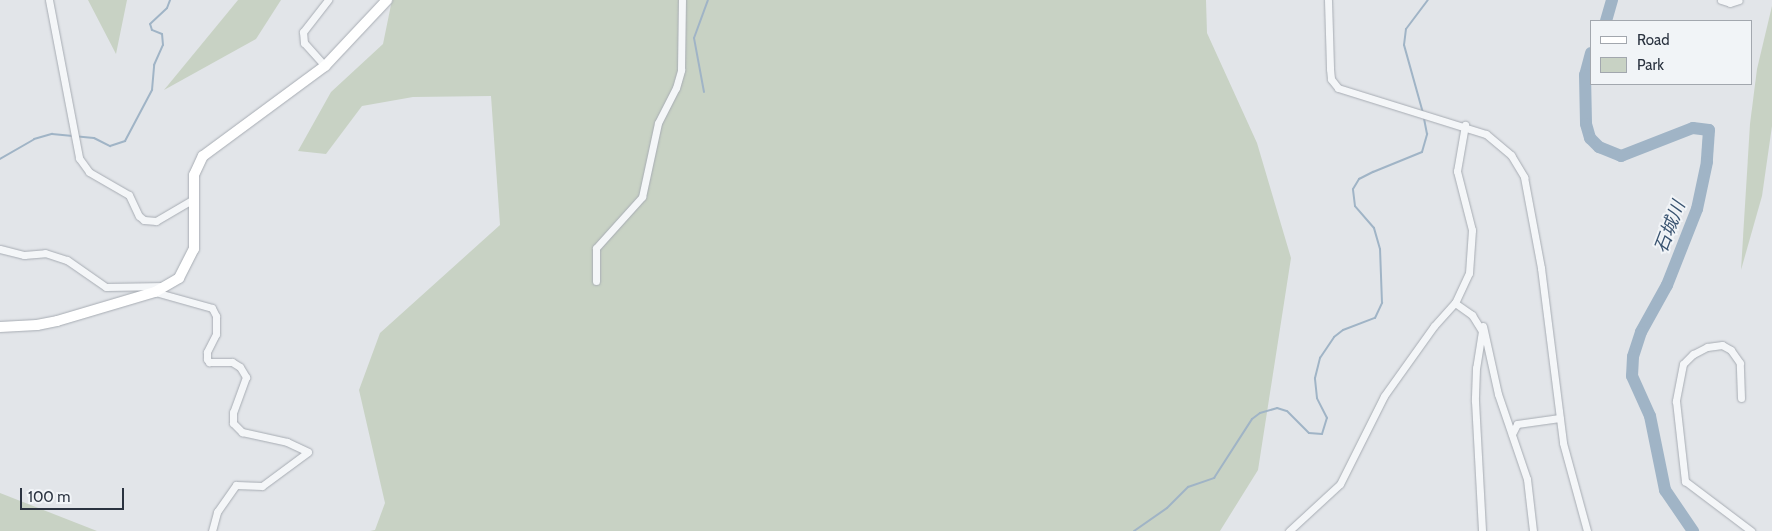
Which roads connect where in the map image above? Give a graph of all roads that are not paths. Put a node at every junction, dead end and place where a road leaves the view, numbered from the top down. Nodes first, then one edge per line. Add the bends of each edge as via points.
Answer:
1 (49, 0) edge
2 (328, 0) edge
3 (387, 0) edge
4 (682, 0) edge
5 (1328, 0) edge
6 (1721, 0) edge
7 (1739, 0) edge
8 (325, 66) junction
9 (1465, 125) junction
10 (192, 200) junction
11 (0, 249) edge
12 (596, 280) dead end
13 (168, 286) junction
14 (154, 292) junction
15 (1455, 304) junction
16 (1479, 322) junction
17 (0, 326) edge
18 (1741, 398) dead end
19 (1560, 418) junction
20 (1512, 435) junction
21 (212, 531) edge
22 (1289, 531) edge
23 (1482, 531) edge
24 (1534, 531) edge
25 (1587, 531) edge
26 (1751, 531) edge

1 - 10 street via 79,158 90,172 129,194 144,220 156,221
2 - 8 street via 303,32 304,43
3 - 8 street
4 - 12 street via 681,70 676,88 658,123 642,197 596,248
5 - 9 street via 1331,79 1338,88 1356,96
6 - 7 street via 1730,3
8 - 10 street via 203,156 194,174
9 - 15 street via 1457,171 1472,230 1472,253 1469,273
9 - 19 street via 1486,134 1511,155 1524,177 1541,268
10 - 13 street via 194,249 179,278
11 - 13 street via 24,255 45,253 67,260 106,287
13 - 14 street
14 - 17 street via 51,322
14 - 21 street via 212,308 216,316 216,334 206,352 207,359 209,362 232,362 240,367 246,378 232,412 233,423 242,432 286,442 308,452 262,486 236,485 217,512
15 - 16 street
15 - 22 street via 1434,326 1384,396 1340,484
16 - 20 street via 1486,329 1493,371
16 - 23 street via 1482,331 1476,368 1476,438
18 - 26 street via 1740,364 1731,350 1722,345 1708,347 1693,354 1683,364 1676,401 1685,481
19 - 20 street via 1517,424
19 - 25 street
20 - 24 street via 1527,479

